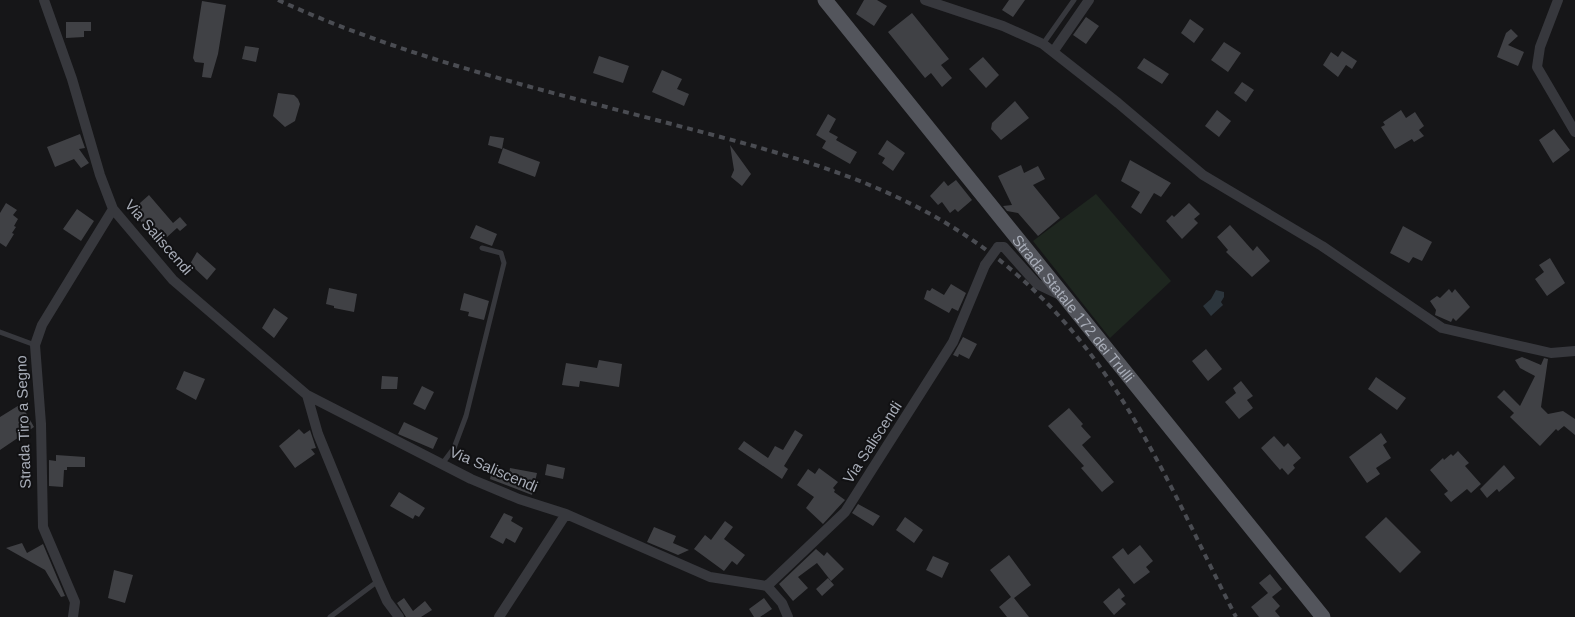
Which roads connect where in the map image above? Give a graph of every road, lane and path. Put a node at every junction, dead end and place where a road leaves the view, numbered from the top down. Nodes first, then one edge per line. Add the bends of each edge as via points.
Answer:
1 (44, 0) edge
2 (825, 0) edge
3 (924, 0) edge
4 (1074, 0) edge
5 (1089, 0) edge
6 (1558, 0) edge
7 (1043, 44) junction
8 (1053, 52) junction
9 (1575, 132) edge
10 (113, 209) junction
11 (482, 248) dead end
12 (1063, 296) junction
13 (0, 332) edge
14 (34, 346) junction
15 (1575, 351) edge
16 (307, 395) junction
17 (442, 464) junction
18 (566, 514) junction
19 (378, 581) junction
20 (766, 586) junction
21 (73, 617) edge
22 (330, 617) edge
23 (399, 617) edge
24 (499, 617) edge
25 (788, 617) edge
26 (1323, 617) edge

1 - 10 street, Via Saliscendi
2 - 12 main road, Strada Statale 172 dei Trulli
3 - 7 street via 1003,26
4 - 7 lane
5 - 8 street
6 - 9 street via 1540,47 1537,67
7 - 8 street
8 - 15 street via 1203,176 1322,246 1442,328 1551,353
10 - 14 street, Strada Tiro a Segno via 42,325
10 - 16 street, Via Saliscendi via 173,280
11 - 17 lane via 501,254 504,263 466,416 454,448
12 - 20 street, Via Saliscendi, bridge via 1037,284 1004,247 998,247 985,265 953,342 845,512
12 - 26 main road, Strada Statale 172 dei Trulli
13 - 14 lane
14 - 21 street, Strada Tiro a Segno via 41,424 43,527 73,595
16 - 17 street, Via Saliscendi
16 - 19 street via 318,434
17 - 18 street, Via Saliscendi via 520,499
18 - 20 street, Via Saliscendi via 710,577
18 - 24 street
19 - 22 lane
19 - 23 street
20 - 25 street via 782,603

